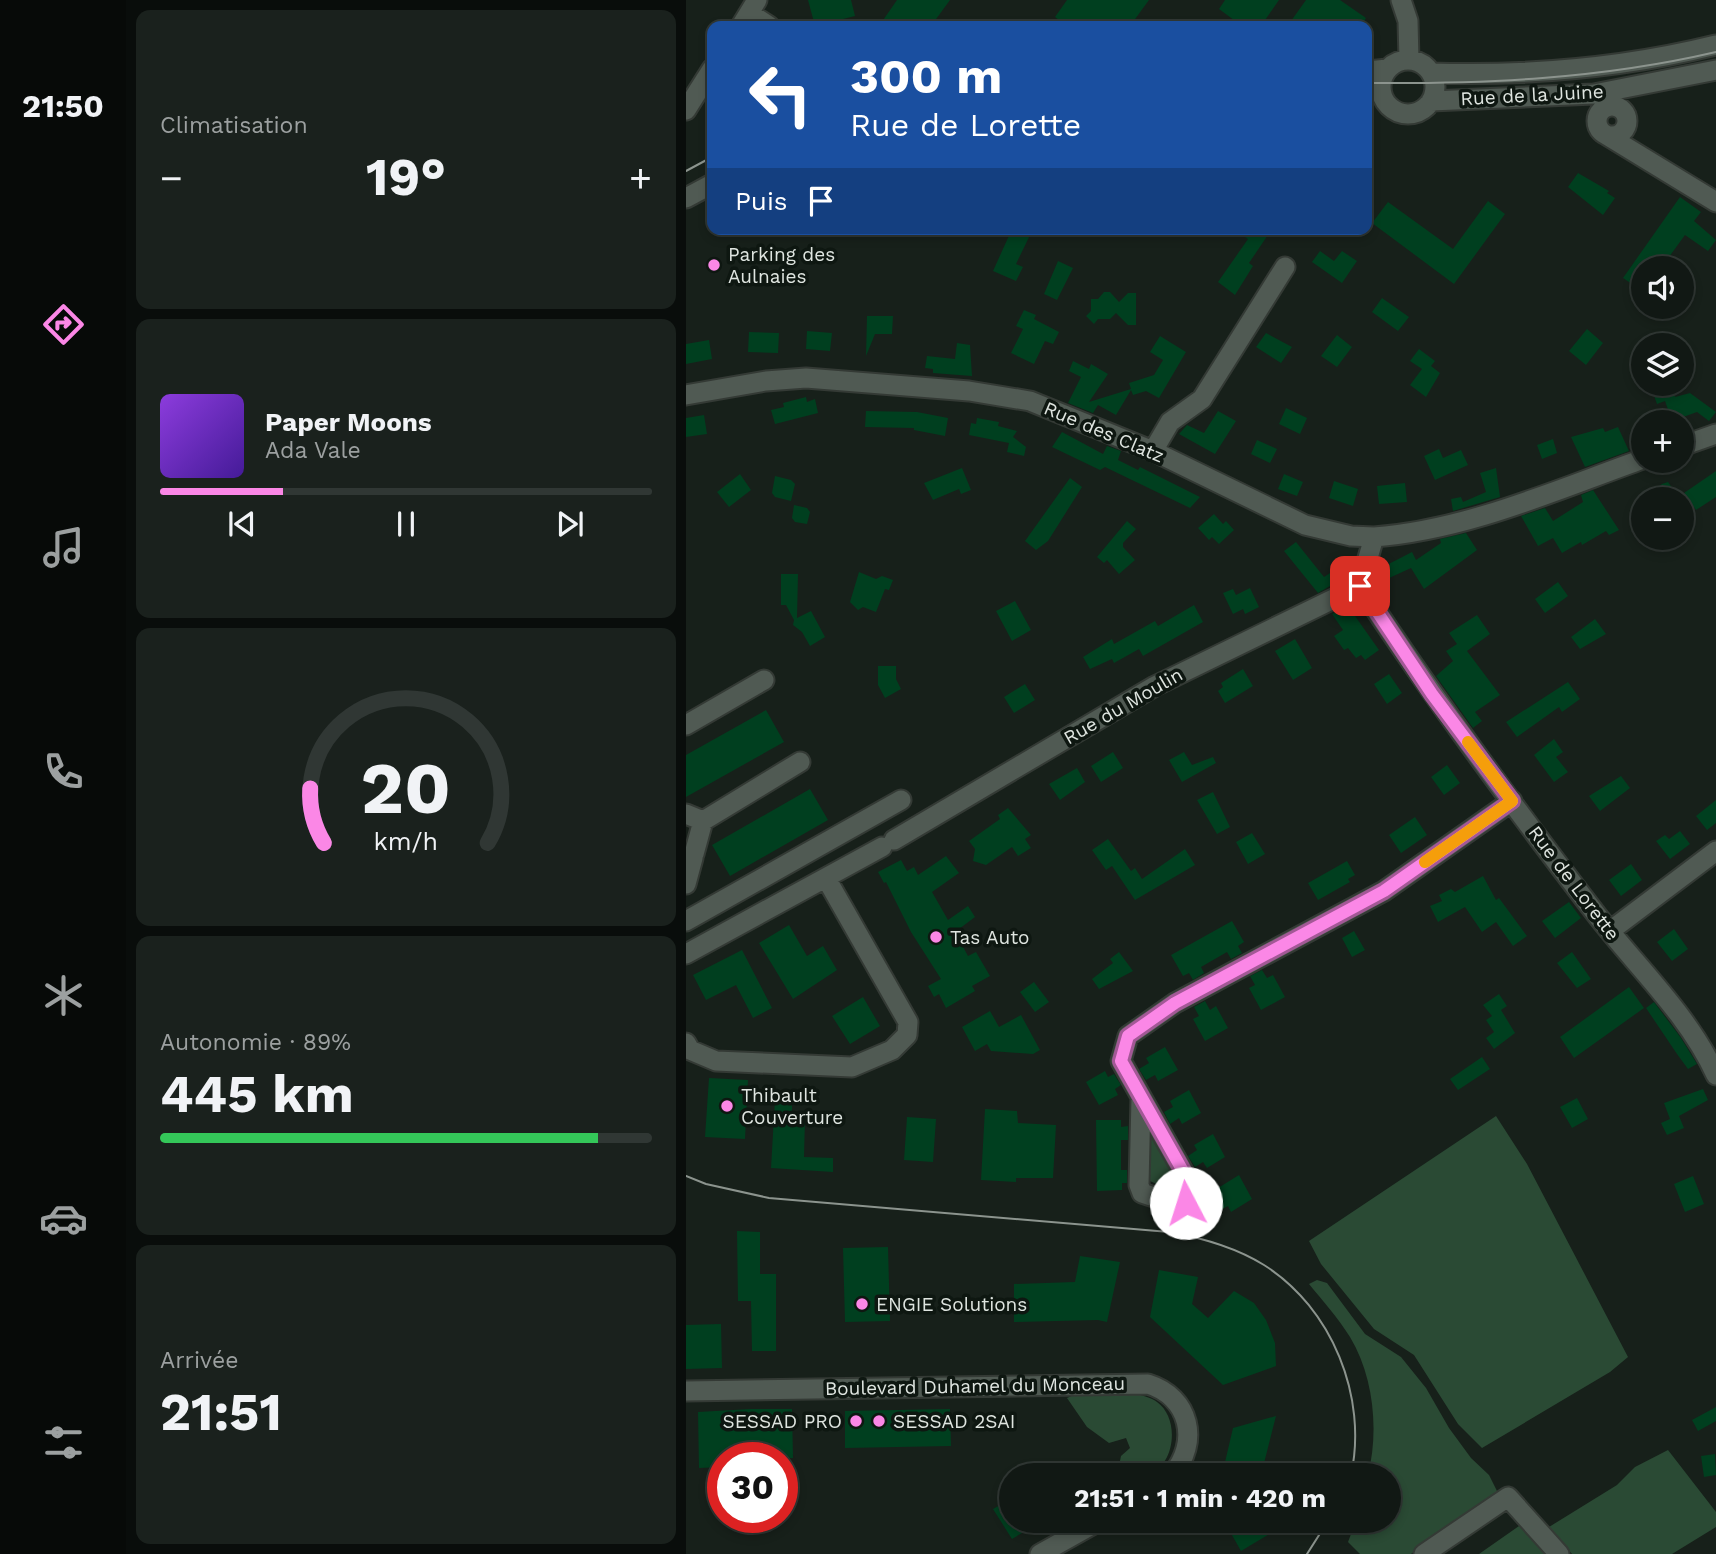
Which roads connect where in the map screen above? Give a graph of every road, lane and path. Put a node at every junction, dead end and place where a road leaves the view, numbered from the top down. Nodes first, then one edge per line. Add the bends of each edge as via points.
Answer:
1 (1401, 0) edge
2 (1716, 45) edge
3 (1409, 60) junction
4 (1388, 69) junction
5 (1716, 70) edge
6 (1372, 71) edge
7 (1431, 73) junction
8 (707, 77) edge
9 (1376, 100) edge
10 (1431, 101) junction
11 (686, 110) edge
12 (1603, 133) dead end
13 (707, 186) edge
14 (686, 197) edge
15 (1716, 202) edge
16 (1285, 267) dead end
17 (686, 395) edge
18 (1716, 434) edge
19 (1694, 442) edge
20 (1153, 451) junction
21 (1631, 463) edge
22 (1374, 537) junction
23 (1360, 586) junction
24 (764, 680) dead end
25 (686, 724) edge
26 (800, 762) dead end
27 (901, 800) dead end
28 (1512, 801) junction
29 (694, 817) edge
30 (1716, 851) edge
31 (826, 878) junction
32 (686, 884) edge
33 (689, 913) edge
34 (1609, 931) junction
35 (686, 954) edge
36 (686, 1043) edge
37 (1716, 1075) edge
38 (1141, 1098) junction
39 (686, 1391) edge
40 (1180, 1463) edge
41 (1078, 1533) edge
42 (1040, 1554) edge
43 (1424, 1554) edge
44 (1559, 1554) edge

1 - 3 street via 1408,21
2 - 7 street, Rue de la Juine via 1607,65 1515,74
3 - 4 street
3 - 7 street, Rue de la Juine via 1418,61
4 - 6 street
4 - 9 street, Rue de la Juine
5 - 10 street, Rue de la Juine via 1594,94
7 - 10 street, Rue de la Juine via 1435,83
8 - 11 street
9 - 10 street, Rue de la Juine via 1408,114
12 - 15 street
13 - 14 street
16 - 20 street via 1202,399 1170,422
17 - 20 street, Rue des Clatz via 806,378 969,391 1030,401
18 - 19 street
20 - 22 street, Rue des Clatz via 1305,525
21 - 22 street, Rue des Clatz via 1466,521 1430,531
22 - 23 street
23 - 28 street, Rue de Lorette via 1432,694
23 - 31 street, Rue du Moulin via 1154,686
24 - 25 street
26 - 29 street
27 - 33 street
28 - 34 street, Rue de Lorette
28 - 38 street via 1384,891 1175,1003 1128,1036 1121,1061
29 - 32 street via 693,856
30 - 34 street
31 - 35 street, Rue du Moulin
31 - 36 street via 905,1016 908,1028 902,1042 852,1067 716,1061 690,1050
34 - 37 street, Rue de Lorette via 1702,1045
38 - 38 street via 1142,1193 1186,1203 1193,1189
39 - 40 street, Boulevard Duhamel du Monceau via 1148,1384 1171,1394 1181,1405 1189,1433
41 - 42 street
43 - 44 street via 1508,1497

